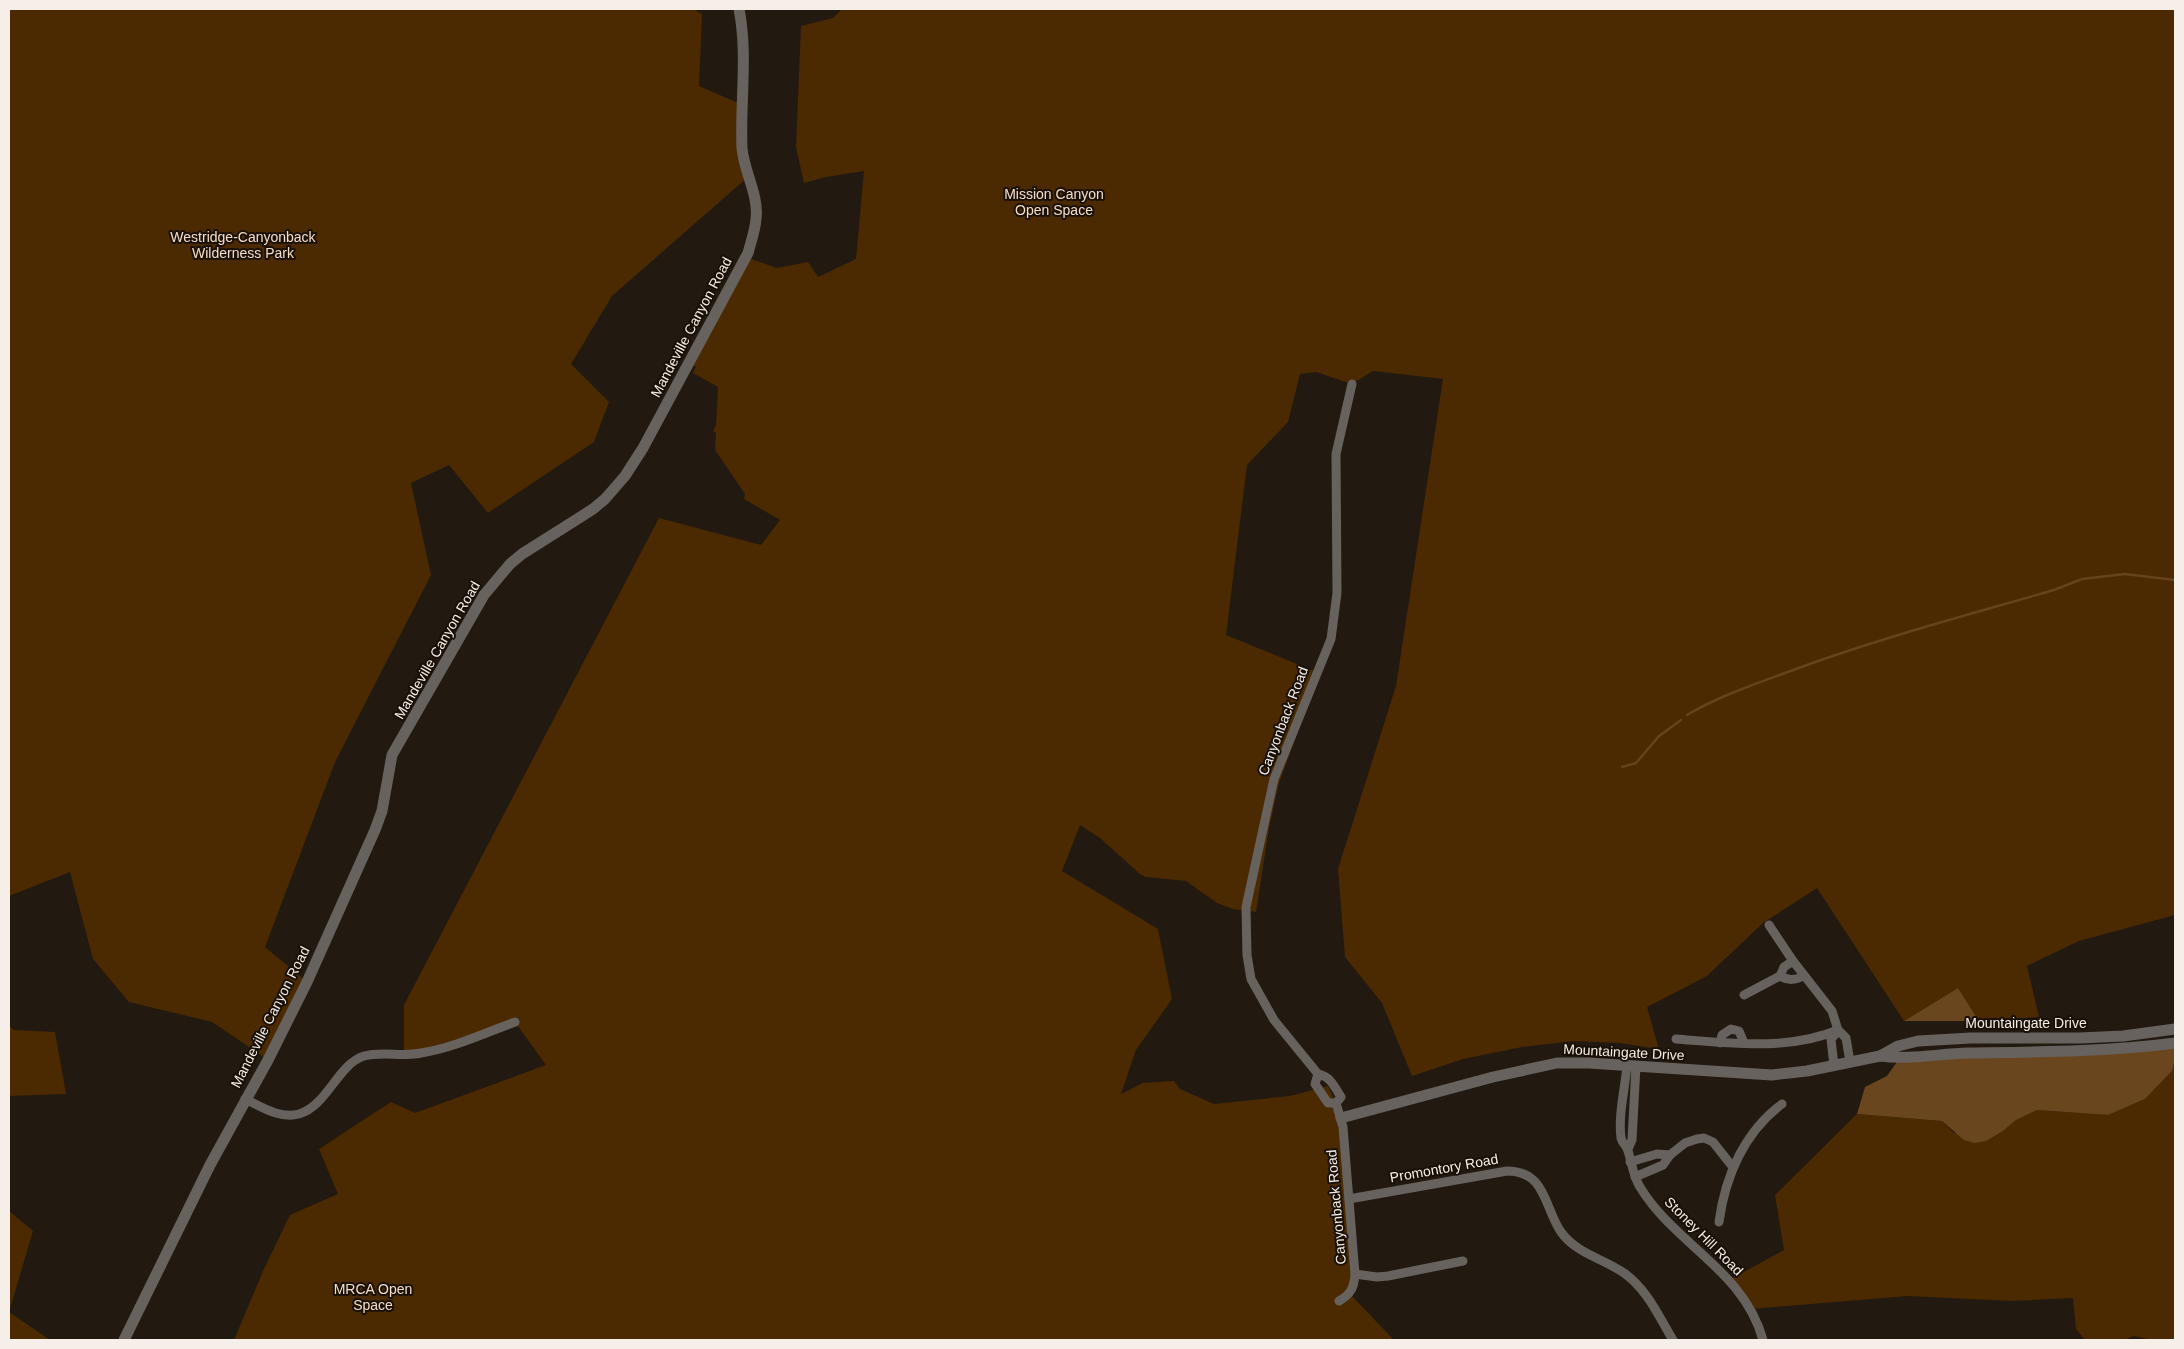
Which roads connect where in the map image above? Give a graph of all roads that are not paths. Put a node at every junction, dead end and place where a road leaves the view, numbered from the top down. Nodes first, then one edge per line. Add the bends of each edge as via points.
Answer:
1 (738, 9) edge
2 (1352, 384) dead end
3 (1769, 925) dead end
4 (1793, 961) junction
5 (1780, 976) junction
6 (1804, 976) junction
7 (1744, 995) dead end
8 (515, 1022) dead end
9 (2175, 1029) edge
10 (1838, 1030) junction
11 (1676, 1039) dead end
12 (1720, 1043) junction
13 (1744, 1043) junction
14 (2175, 1043) edge
15 (1880, 1056) junction
16 (1850, 1062) junction
17 (1632, 1066) junction
18 (1834, 1066) junction
19 (1318, 1074) junction
20 (1338, 1097) junction
21 (245, 1099) junction
22 (1782, 1104) dead end
23 (1622, 1116) junction
24 (1633, 1116) junction
25 (1341, 1118) junction
26 (1628, 1149) junction
27 (1670, 1155) junction
28 (1630, 1162) junction
29 (1732, 1166) junction
30 (1635, 1177) junction
31 (1349, 1199) junction
32 (1719, 1222) dead end
33 (1463, 1261) dead end
34 (1355, 1274) junction
35 (1339, 1302) dead end
36 (124, 1340) edge
37 (1673, 1340) edge
38 (1763, 1340) edge

1 - 21 street, Mandeville Canyon Road via 744,83 743,151 757,218 748,253 625,476 593,509 510,564 484,595 460,635 392,755 382,811 375,830 307,982
2 - 19 street, Canyonback Road via 1336,454 1337,594 1331,639 1274,779 1246,907 1251,979 1274,1020
3 - 4 street
4 - 5 street via 1784,967
4 - 6 street
5 - 6 street via 1796,980
5 - 7 street
6 - 10 street via 1832,1011
8 - 21 street via 434,1051 404,1056 364,1056 355,1060 309,1110 300,1113 283,1115
9 - 15 street, Mountaingate Drive via 2123,1036 1918,1041 1898,1046
10 - 13 street via 1807,1040
10 - 16 street via 1846,1038
10 - 18 street via 1831,1039
11 - 12 street
12 - 13 street
12 - 13 street via 1725,1032 1736,1030
14 - 15 street, Mountaingate Drive via 2080,1052
15 - 16 street, Mountaingate Drive
16 - 18 street, Mountaingate Drive
17 - 18 street, Mountaingate Drive via 1772,1075
17 - 23 street, Stoney Hill Road
17 - 24 street, Stoney Hill Road
17 - 25 street, Mountaingate Drive via 1557,1063
19 - 20 street, Canyonback Road via 1327,1076
19 - 20 street via 1315,1084 1328,1103
20 - 25 street, Canyonback Road
21 - 36 street, Mandeville Canyon Road
22 - 29 street via 1756,1128
23 - 24 street
23 - 26 street, Stoney Hill Road via 1622,1140
24 - 26 street, Stoney Hill Road via 1632,1140
25 - 31 street, Canyonback Road
26 - 28 street, Stoney Hill Road
27 - 28 street via 1657,1154
27 - 29 street via 1685,1143 1704,1138 1713,1142
27 - 30 street via 1663,1165
28 - 30 street, Stoney Hill Road
29 - 32 street
30 - 38 street, Stoney Hill Road via 1667,1221 1741,1293
31 - 34 street, Canyonback Road
31 - 37 street, Promontory Road via 1507,1171 1526,1174 1539,1185 1556,1224 1569,1240 1584,1253 1625,1274 1639,1287
33 - 34 street via 1388,1276
34 - 35 street, Canyonback Road via 1353,1289

